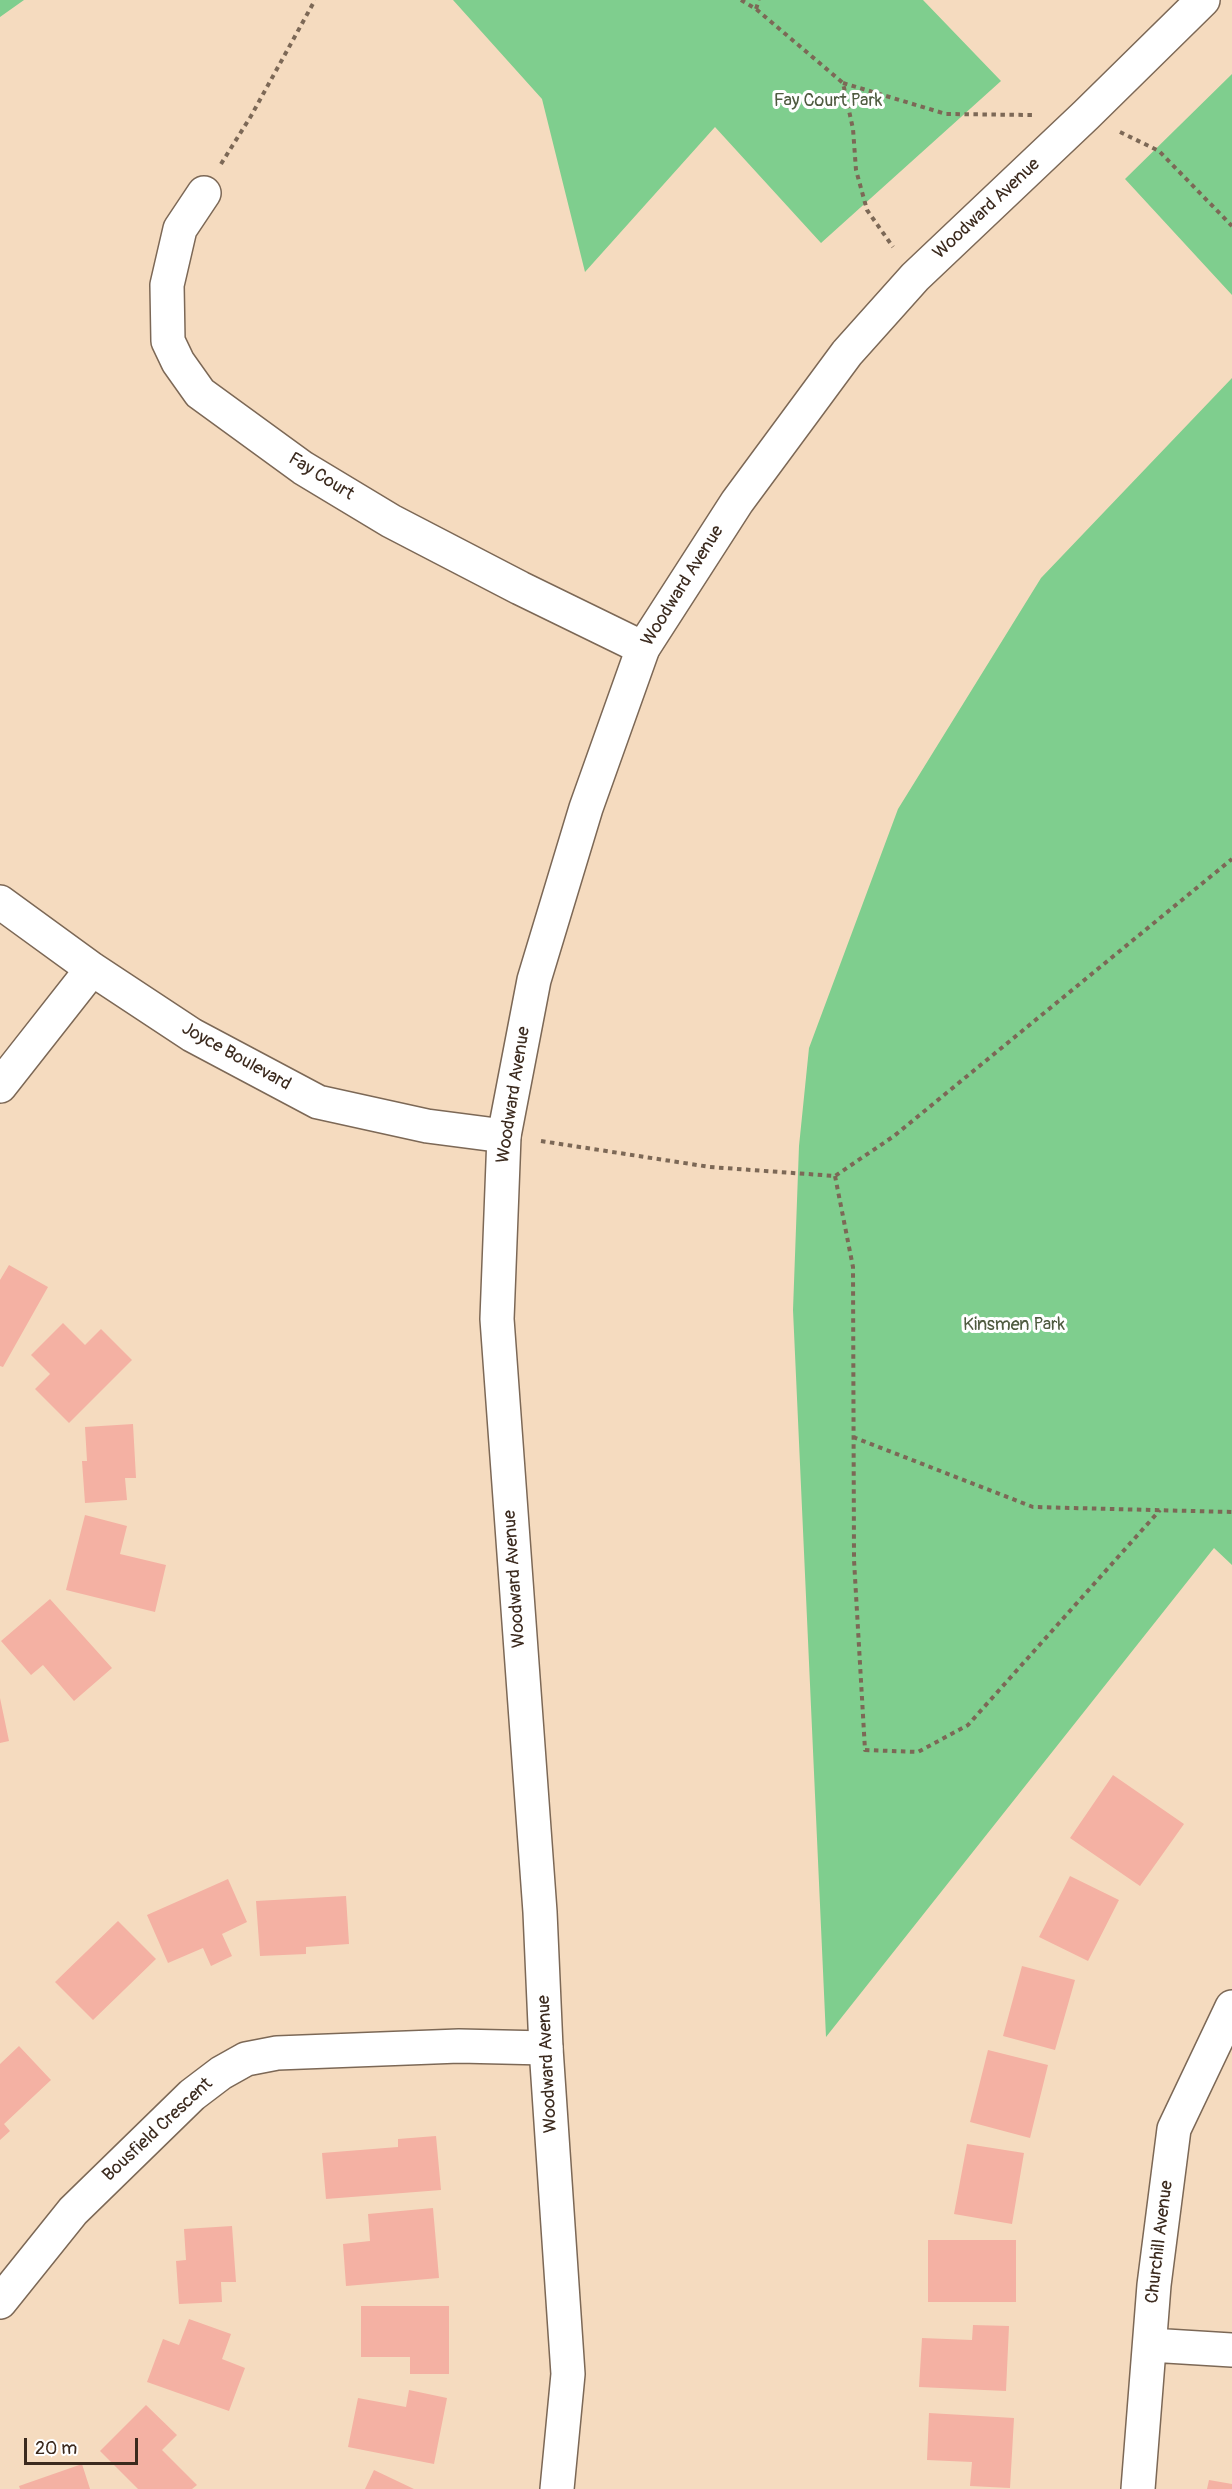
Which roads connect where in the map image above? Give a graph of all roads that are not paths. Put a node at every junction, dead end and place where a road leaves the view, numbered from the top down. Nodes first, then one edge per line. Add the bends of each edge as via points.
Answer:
1 (1203, 0) edge
2 (204, 193) road end
3 (643, 648) junction
4 (0, 902) edge
5 (92, 969) junction
6 (0, 1086) edge
7 (504, 1136) junction
8 (1232, 2007) edge
9 (546, 2048) junction
10 (0, 2302) edge
11 (1150, 2345) junction
12 (1232, 2350) edge
13 (556, 2489) edge
14 (1138, 2489) edge

1 - 3 street, Woodward Avenue via 915,277 847,353 737,502
2 - 3 street, Fay Court via 180,229 167,285 168,341 200,393 303,468 391,521
3 - 7 street, Woodward Avenue via 586,808 534,980
4 - 5 street, Joyce Boulevard
5 - 6 street
5 - 7 street, Joyce Boulevard via 192,1035 318,1102 427,1126
7 - 9 street, Woodward Avenue via 497,1319 540,1912
8 - 11 street, Churchill Avenue via 1174,2129
9 - 10 street, Bousfield Crescent via 459,2046 278,2053 246,2060 192,2095 73,2211
9 - 13 street, Woodward Avenue via 568,2374
11 - 12 street
11 - 14 street, Churchill Avenue

